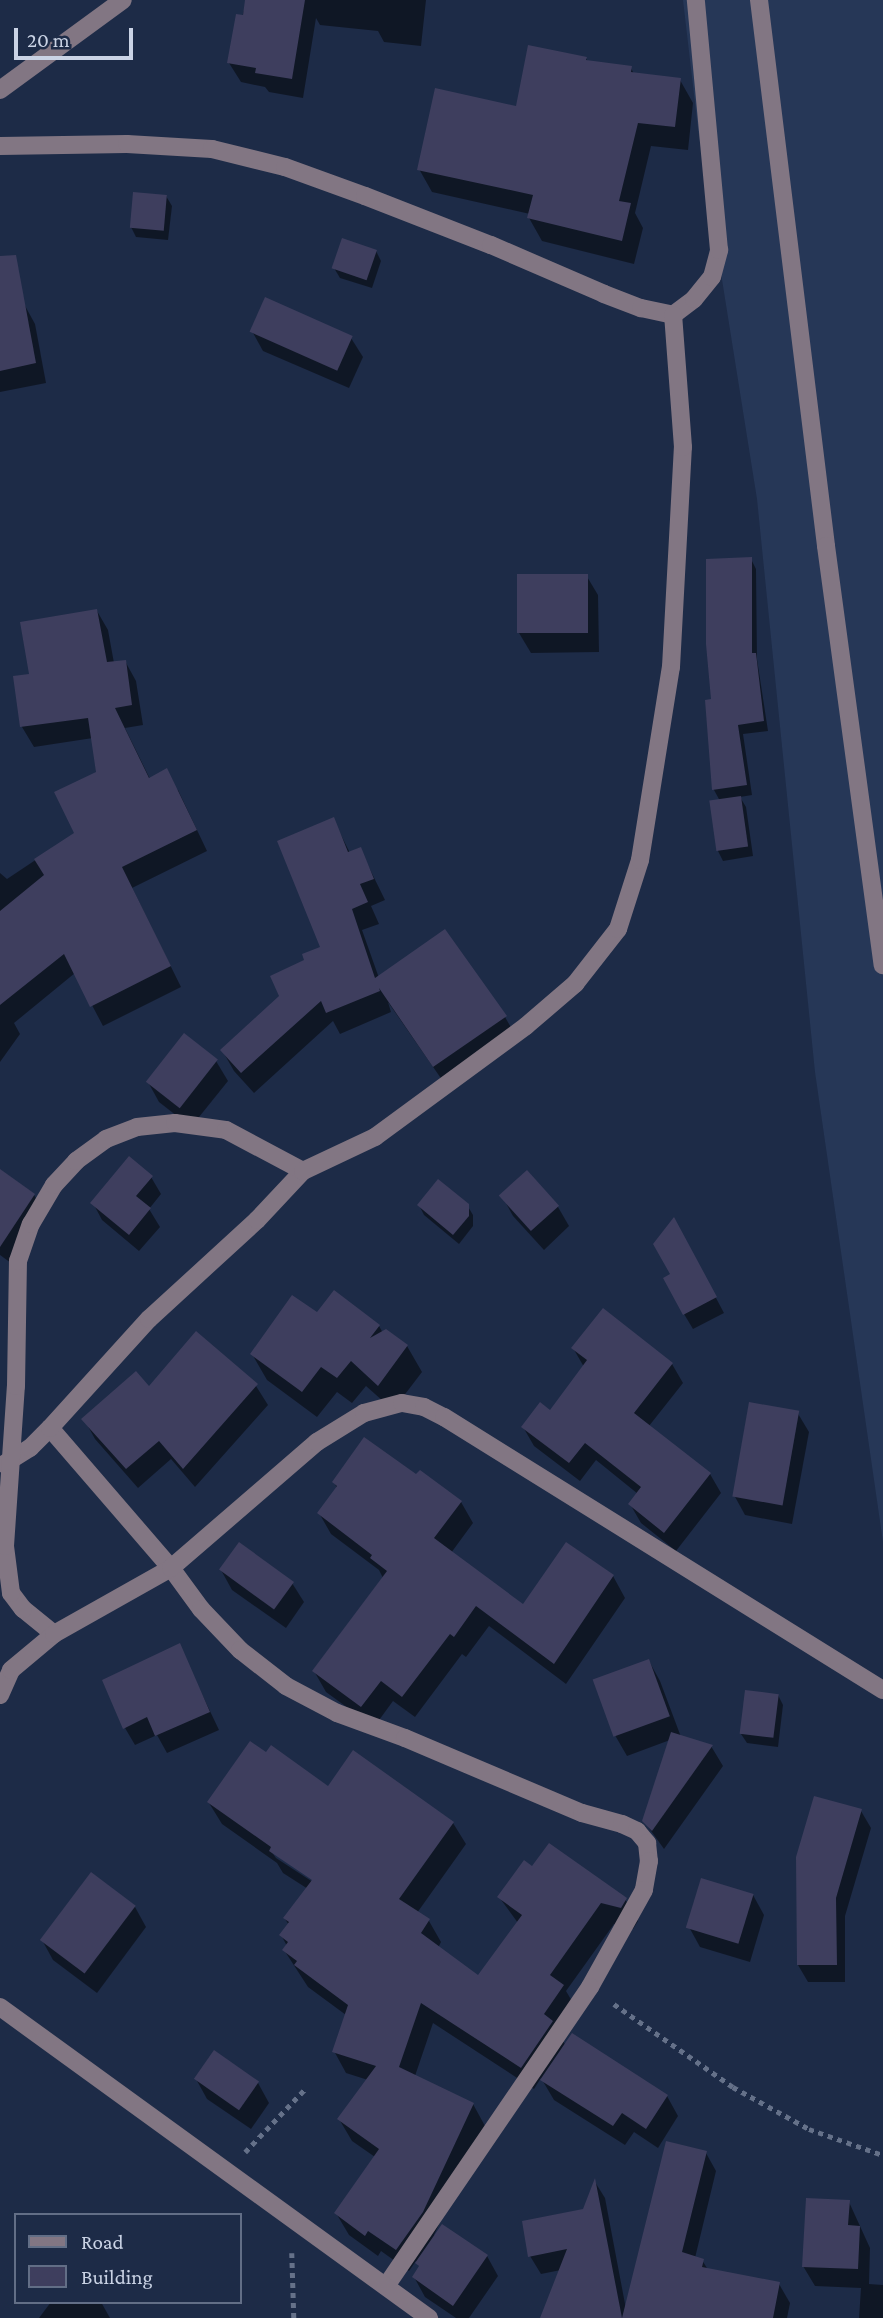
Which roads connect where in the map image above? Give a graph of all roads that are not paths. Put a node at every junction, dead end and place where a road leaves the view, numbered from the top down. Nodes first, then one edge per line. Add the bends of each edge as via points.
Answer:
1 (123, 0) edge
2 (696, 0) edge
3 (759, 0) edge
4 (0, 90) edge
5 (0, 146) edge
6 (673, 315) junction
7 (883, 965) edge
8 (303, 1171) junction
9 (50, 1428) junction
10 (5, 1464) edge
11 (171, 1568) junction
12 (54, 1634) junction
13 (6, 1667) edge
14 (883, 1690) edge
15 (0, 1695) edge
16 (0, 2007) edge
17 (386, 2286) junction
18 (429, 2318) edge

1 - 4 street
2 - 6 street via 719,250 712,277
3 - 7 street
5 - 6 street via 127,144 212,149 285,167 491,245 604,294
6 - 8 street via 683,447 671,667 640,859 618,929 575,984 526,1026 375,1137
8 - 9 street via 149,1320
8 - 10 street via 226,1130 175,1123 137,1127 106,1139 76,1161 54,1185 31,1224 18,1261 16,1386
9 - 10 street
9 - 11 street
10 - 12 street via 5,1546 11,1593
11 - 12 street
11 - 14 street via 317,1442 364,1413 402,1403 444,1417
11 - 17 street via 240,1650 286,1686 337,1713 637,1831 647,1843 644,1891 590,1987
12 - 13 street
13 - 15 street
16 - 17 street
17 - 18 street

